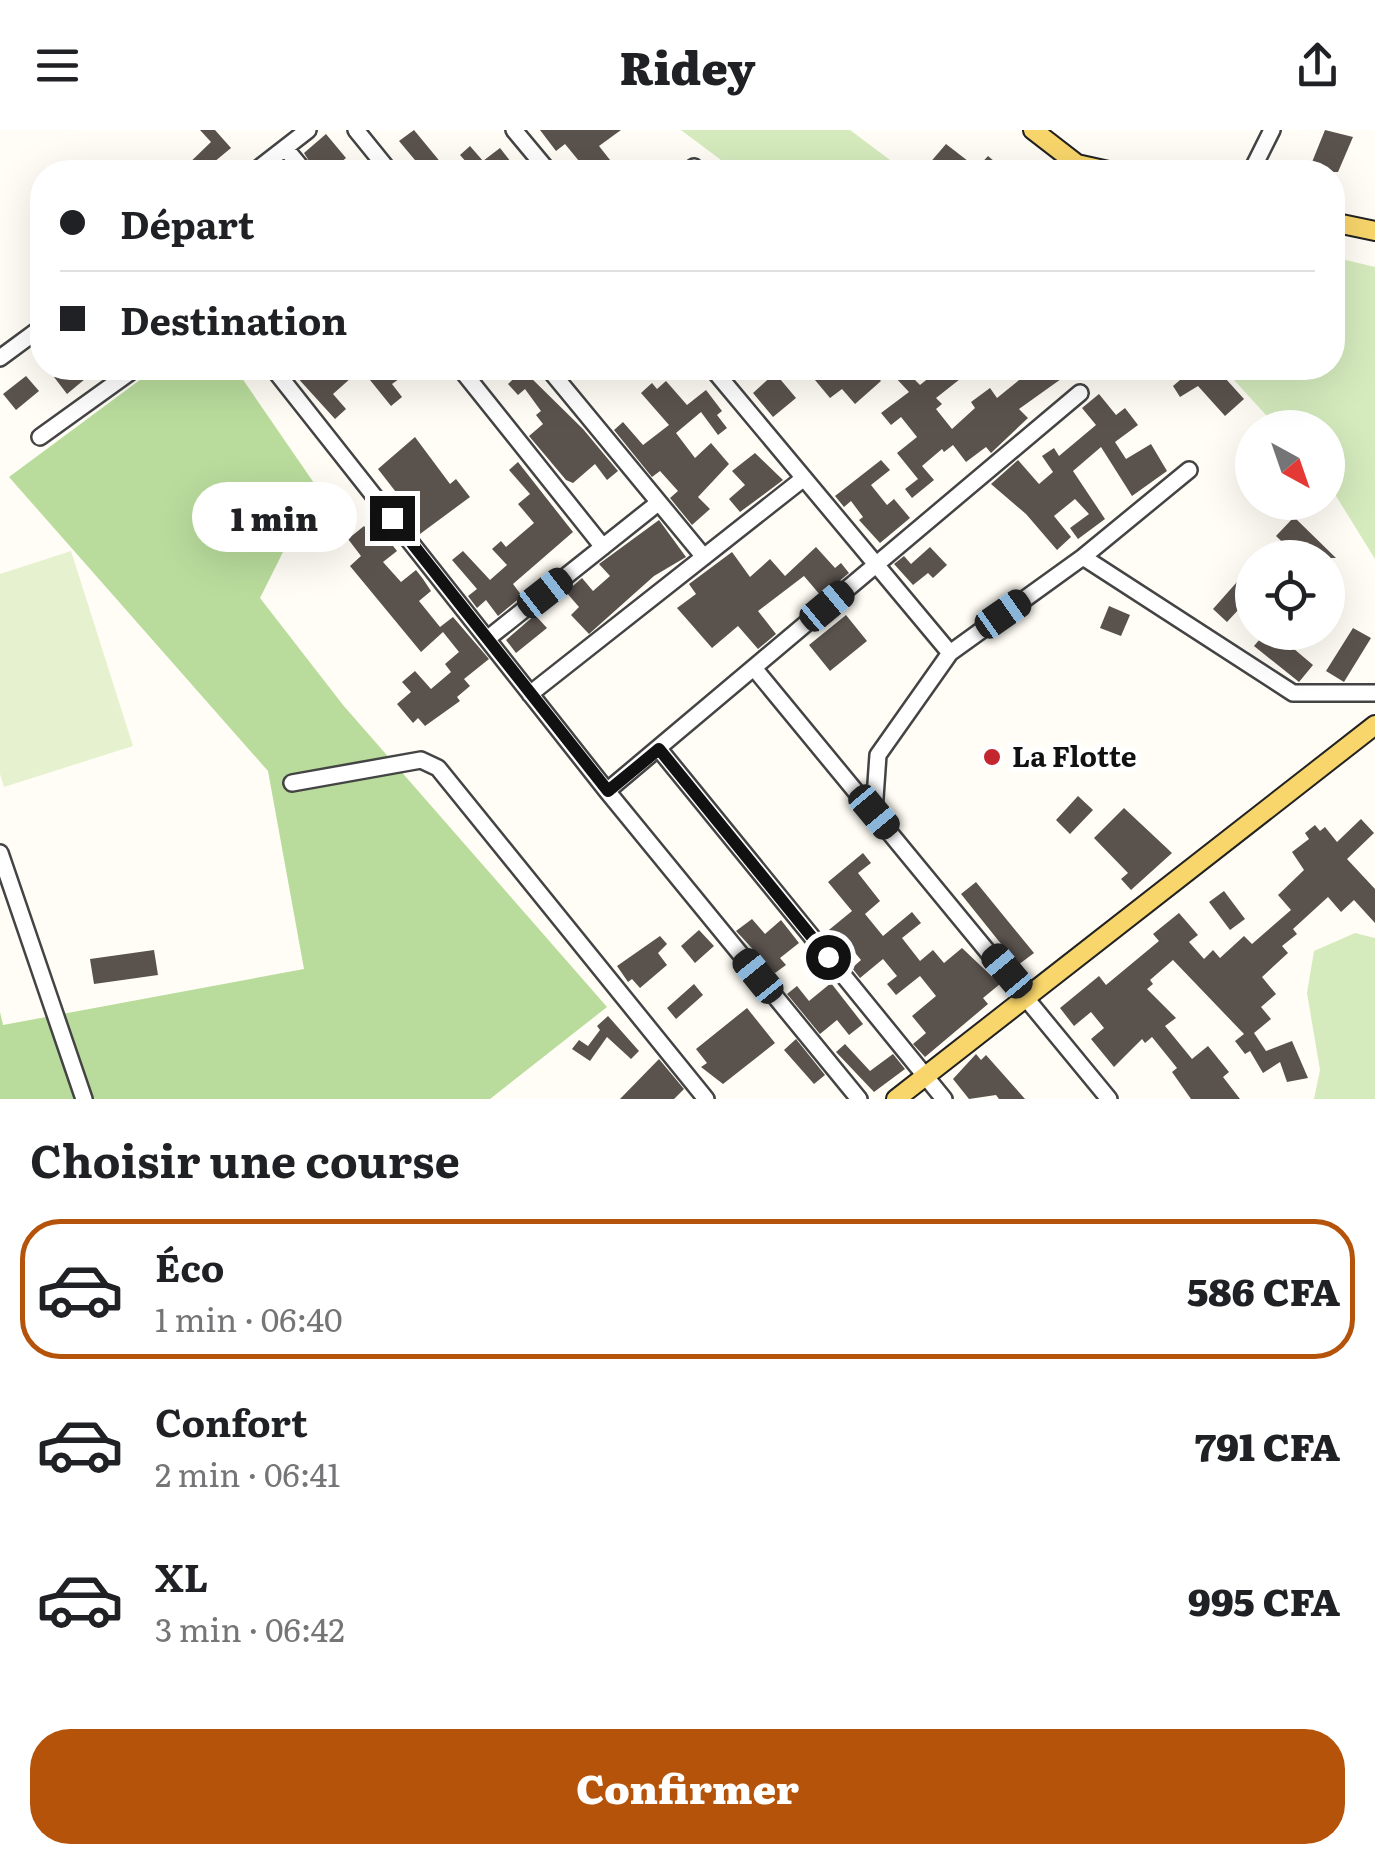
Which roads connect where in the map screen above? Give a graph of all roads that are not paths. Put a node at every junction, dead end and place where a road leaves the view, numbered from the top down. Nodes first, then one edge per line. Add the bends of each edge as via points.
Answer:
1 (308, 130) edge
2 (356, 130) edge
3 (514, 130) edge
4 (1033, 130) edge
5 (1272, 130) edge
6 (286, 149) junction
7 (271, 160) edge
8 (295, 160) edge
9 (380, 160) edge
10 (539, 160) edge
11 (1072, 160) edge
12 (1256, 160) edge
13 (1345, 225) edge
14 (1375, 231) edge
15 (30, 336) edge
16 (0, 358) edge
17 (119, 380) edge
18 (282, 380) edge
19 (470, 380) edge
20 (558, 380) edge
21 (722, 380) edge
22 (1080, 393) dead end
23 (40, 437) dead end
24 (1188, 470) dead end
25 (804, 478) junction
26 (658, 503) junction
27 (604, 547) junction
28 (704, 557) junction
29 (1084, 558) junction
30 (876, 564) junction
31 (487, 640) junction
32 (950, 652) junction
33 (754, 668) junction
34 (1375, 693) edge
35 (530, 694) junction
36 (1375, 725) edge
37 (659, 749) junction
38 (292, 783) dead end
39 (608, 791) junction
40 (874, 812) junction
41 (0, 852) edge
42 (1030, 997) junction
43 (924, 1075) junction
44 (84, 1099) edge
45 (706, 1099) edge
46 (859, 1099) edge
47 (896, 1099) edge
48 (944, 1099) edge
49 (1109, 1099) edge

1 - 6 street
2 - 9 street
3 - 10 street
4 - 11 main road
5 - 12 street
6 - 7 street
6 - 8 street
13 - 14 main road
15 - 16 street
17 - 23 street
18 - 31 street
19 - 27 street
20 - 26 street
21 - 25 street
22 - 30 street
24 - 29 street
25 - 28 street
25 - 30 street
26 - 27 street
26 - 28 street
27 - 31 street
28 - 35 street
29 - 32 street
29 - 34 street via 1293,693
30 - 32 street
30 - 33 street
31 - 35 street
32 - 40 street via 878,754
33 - 37 street
33 - 40 street
35 - 39 street
36 - 42 main road
37 - 39 street
37 - 43 street
38 - 45 street via 422,760 438,768
39 - 46 street
40 - 42 street
41 - 44 street
42 - 43 main road
42 - 49 street
43 - 47 main road
43 - 48 street

